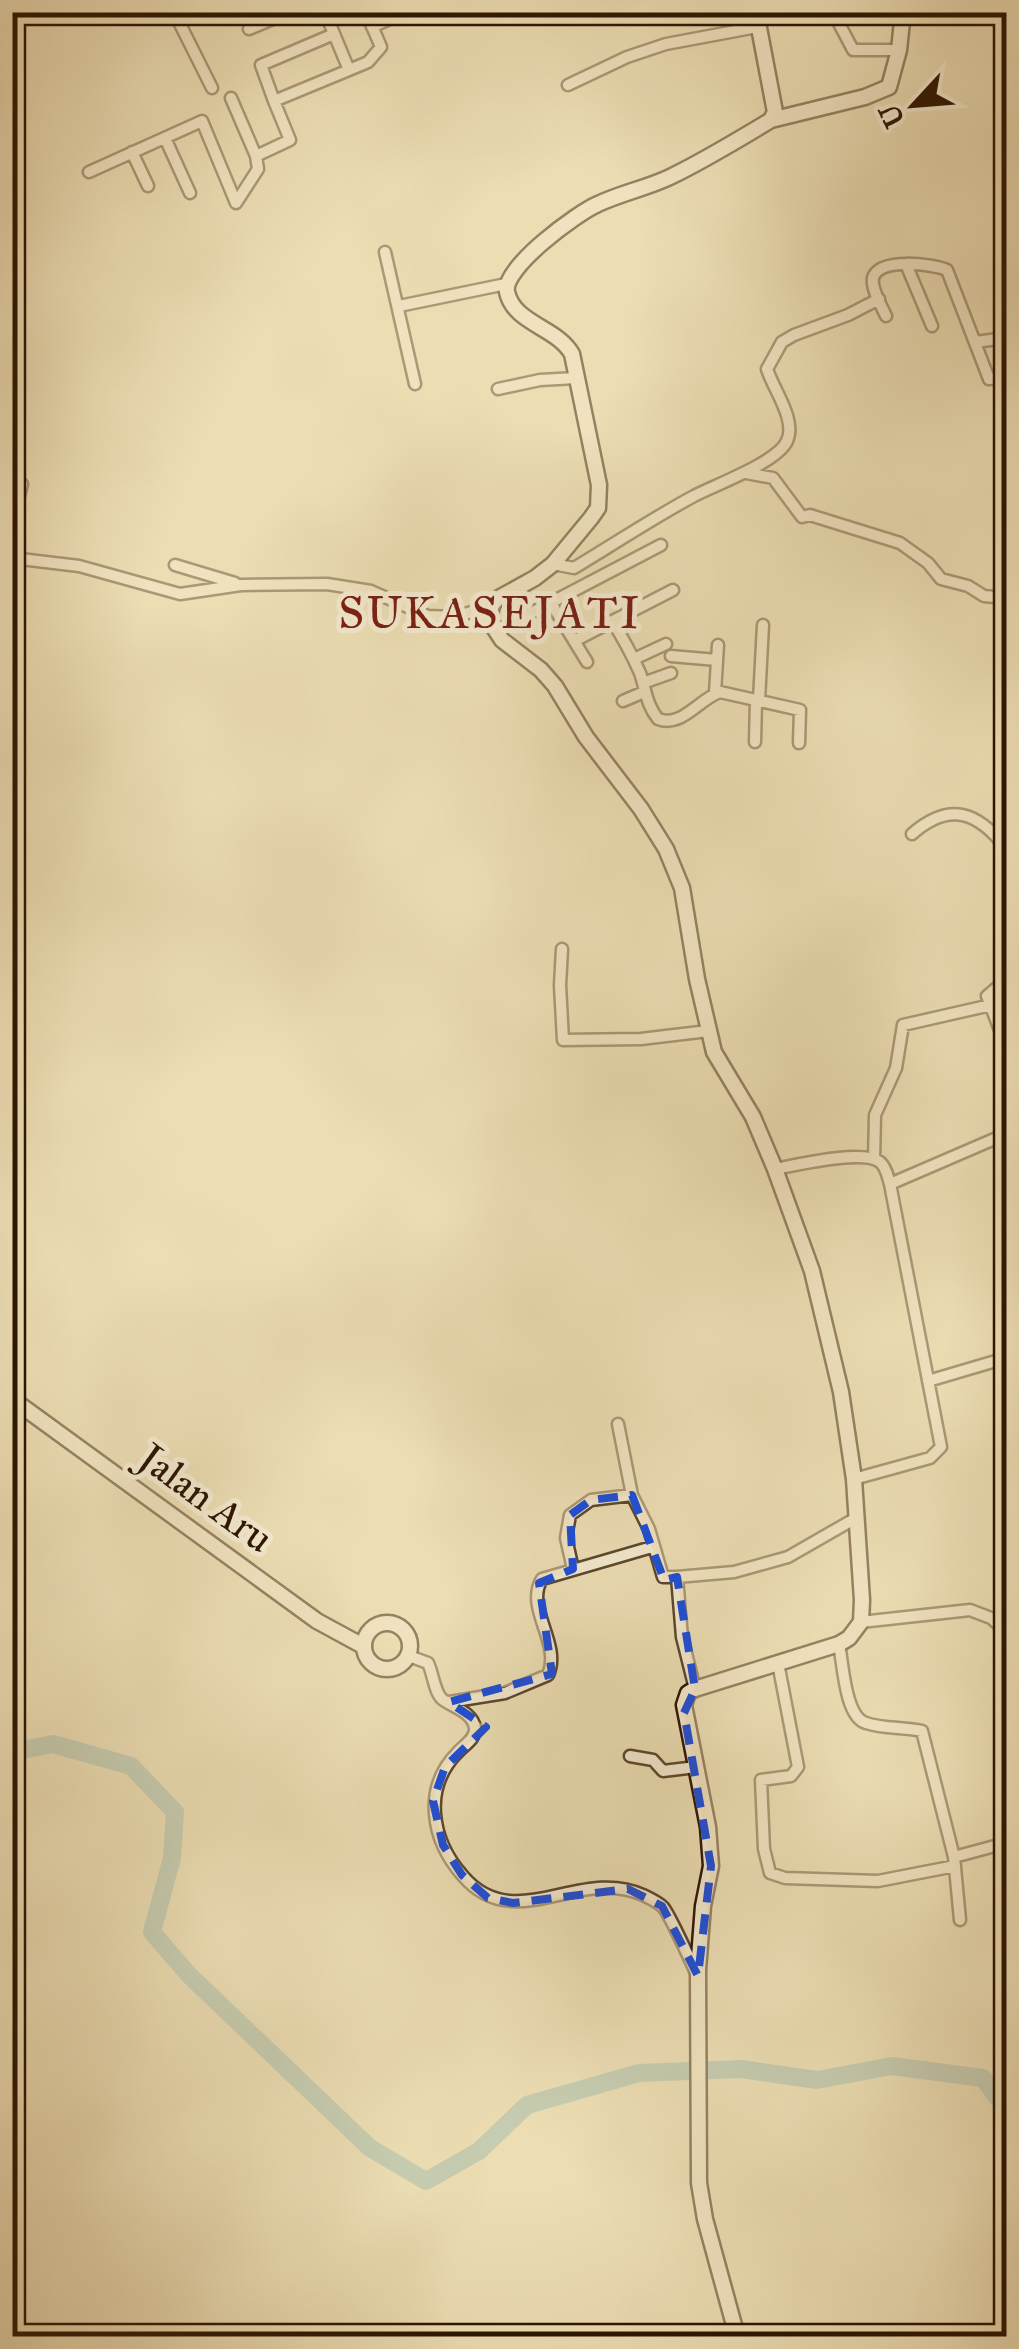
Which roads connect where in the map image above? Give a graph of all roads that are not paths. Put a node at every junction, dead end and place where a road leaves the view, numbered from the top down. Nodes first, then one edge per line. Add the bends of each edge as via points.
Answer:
1 (174, 12) edge
2 (290, 12) edge
3 (326, 12) edge
4 (366, 12) edge
5 (405, 12) edge
6 (834, 12) edge
7 (903, 12) edge
8 (757, 20) edge
9 (372, 27) junction
10 (249, 30) dead end
11 (334, 34) junction
12 (899, 50) junction
13 (349, 70) junction
14 (568, 85) dead end
15 (212, 88) dead end
16 (231, 98) dead end
17 (274, 100) junction
18 (771, 120) junction
19 (165, 138) junction
20 (132, 152) junction
21 (256, 156) junction
22 (89, 172) dead end
23 (148, 186) dead end
24 (190, 193) dead end
25 (384, 252) dead end
26 (906, 264) junction
27 (506, 284) junction
28 (879, 299) junction
29 (399, 306) junction
30 (886, 316) dead end
31 (932, 326) dead end
32 (1006, 338) edge
33 (974, 342) junction
34 (1006, 377) edge
35 (576, 378) junction
36 (416, 384) dead end
37 (498, 389) dead end
38 (745, 473) junction
39 (22, 484) dead end
40 (12, 540) edge
41 (661, 544) dead end
42 (12, 558) edge
43 (553, 564) junction
44 (175, 566) dead end
45 (241, 585) junction
46 (673, 590) dead end
47 (1006, 598) edge
48 (551, 603) junction
49 (492, 605) junction
50 (612, 621) junction
51 (763, 625) dead end
52 (495, 632) junction
53 (574, 641) junction
54 (666, 644) dead end
55 (718, 646) dead end
56 (671, 656) dead end
57 (634, 659) junction
58 (717, 660) junction
59 (586, 662) dead end
60 (671, 674) dead end
61 (644, 688) junction
62 (715, 693) junction
63 (758, 700) junction
64 (623, 701) dead end
65 (755, 742) dead end
66 (799, 743) dead end
67 (912, 834) dead end
68 (1006, 848) edge
69 (562, 949) dead end
70 (1006, 980) edge
71 (991, 1004) junction
72 (708, 1031) junction
73 (1006, 1046) edge
74 (1006, 1134) edge
75 (874, 1159) junction
76 (775, 1168) junction
77 (890, 1184) junction
78 (1006, 1358) edge
79 (928, 1381) junction
80 (12, 1399) edge
81 (618, 1424) dead end
82 (854, 1479) junction
83 (632, 1494) junction
84 (856, 1518) junction
85 (652, 1547) junction
86 (573, 1569) junction
87 (677, 1577) junction
88 (862, 1622) junction
89 (1006, 1631) edge
90 (839, 1644) junction
91 (363, 1646) junction
92 (409, 1656) junction
93 (778, 1663) junction
94 (694, 1689) junction
95 (449, 1702) junction
96 (630, 1756) dead end
97 (696, 1767) junction
98 (1006, 1843) edge
99 (954, 1862) junction
100 (960, 1920) dead end
101 (698, 1976) junction
102 (736, 2336) edge

1 - 15 street
2 - 10 street
3 - 11 street
4 - 9 street
5 - 9 street
6 - 12 street via 852,50
7 - 12 street
8 - 14 street via 627,57
8 - 18 street via 776,112
9 - 13 street via 381,48
11 - 13 street
11 - 17 street via 261,66
12 - 18 street via 892,80 878,93
13 - 17 street
16 - 21 street
17 - 21 street via 290,140
18 - 27 street via 670,177 580,213
19 - 20 street
19 - 21 street via 202,121 236,203 258,169
19 - 24 street
20 - 22 street
20 - 23 street
25 - 29 street
26 - 28 street via 878,271
26 - 31 street
26 - 33 street via 947,270
27 - 29 street
27 - 35 street via 516,310 568,346
28 - 30 street
28 - 38 street via 782,342 766,368 789,438
29 - 36 street
32 - 33 street
33 - 34 street via 988,380
35 - 37 street
35 - 43 street via 599,499
38 - 43 street via 574,568
38 - 47 street via 774,478 802,517 900,543 941,578
39 - 40 street
41 - 48 street
42 - 45 street via 79,566 180,594
43 - 49 street
44 - 45 street
45 - 49 street via 347,585 428,616
46 - 50 street
48 - 52 street
48 - 53 street
49 - 52 street
50 - 53 street
50 - 57 street
51 - 63 street
52 - 72 street via 555,686 666,850 682,888
53 - 59 street
54 - 57 street
55 - 58 street
56 - 58 street
57 - 61 street
58 - 62 street
60 - 61 street
61 - 62 street via 662,722 697,709
61 - 64 street
62 - 63 street
63 - 65 street
63 - 66 street via 800,710
67 - 68 street via 932,819 964,814
69 - 72 street via 563,1040
70 - 71 street via 989,993
71 - 73 street
71 - 75 street via 903,1024 896,1068 875,1115
72 - 76 street
74 - 77 street
75 - 76 street
75 - 77 street
76 - 82 street via 829,1331
77 - 79 street
78 - 79 street
79 - 82 street via 941,1447 930,1458
80 - 91 street, Jalan Aru via 317,1621
81 - 83 street
82 - 84 street
83 - 85 street
83 - 86 street via 591,1500 570,1515 566,1538
84 - 87 street via 788,1558
84 - 88 street
85 - 86 street
85 - 87 street via 664,1578
86 - 95 street via 542,1579 537,1588 552,1652 548,1675 505,1693
87 - 94 street
88 - 89 street via 970,1610
88 - 90 street
90 - 93 street
90 - 99 street via 855,1716 922,1732
91 - 92 street via 367,1660 386,1670
91 - 92 street via 370,1630 393,1624 406,1632
92 - 95 street via 428,1664
93 - 94 street
93 - 99 street via 798,1768 792,1776 761,1780 770,1873 878,1881
94 - 97 street via 684,1712
95 - 101 street via 475,1728 445,1766 433,1801 443,1845 462,1875 502,1902 600,1886 628,1889 662,1906
96 - 97 street via 654,1760 663,1771
97 - 101 street via 710,1866
98 - 99 street
99 - 100 street
101 - 102 street via 699,2183

